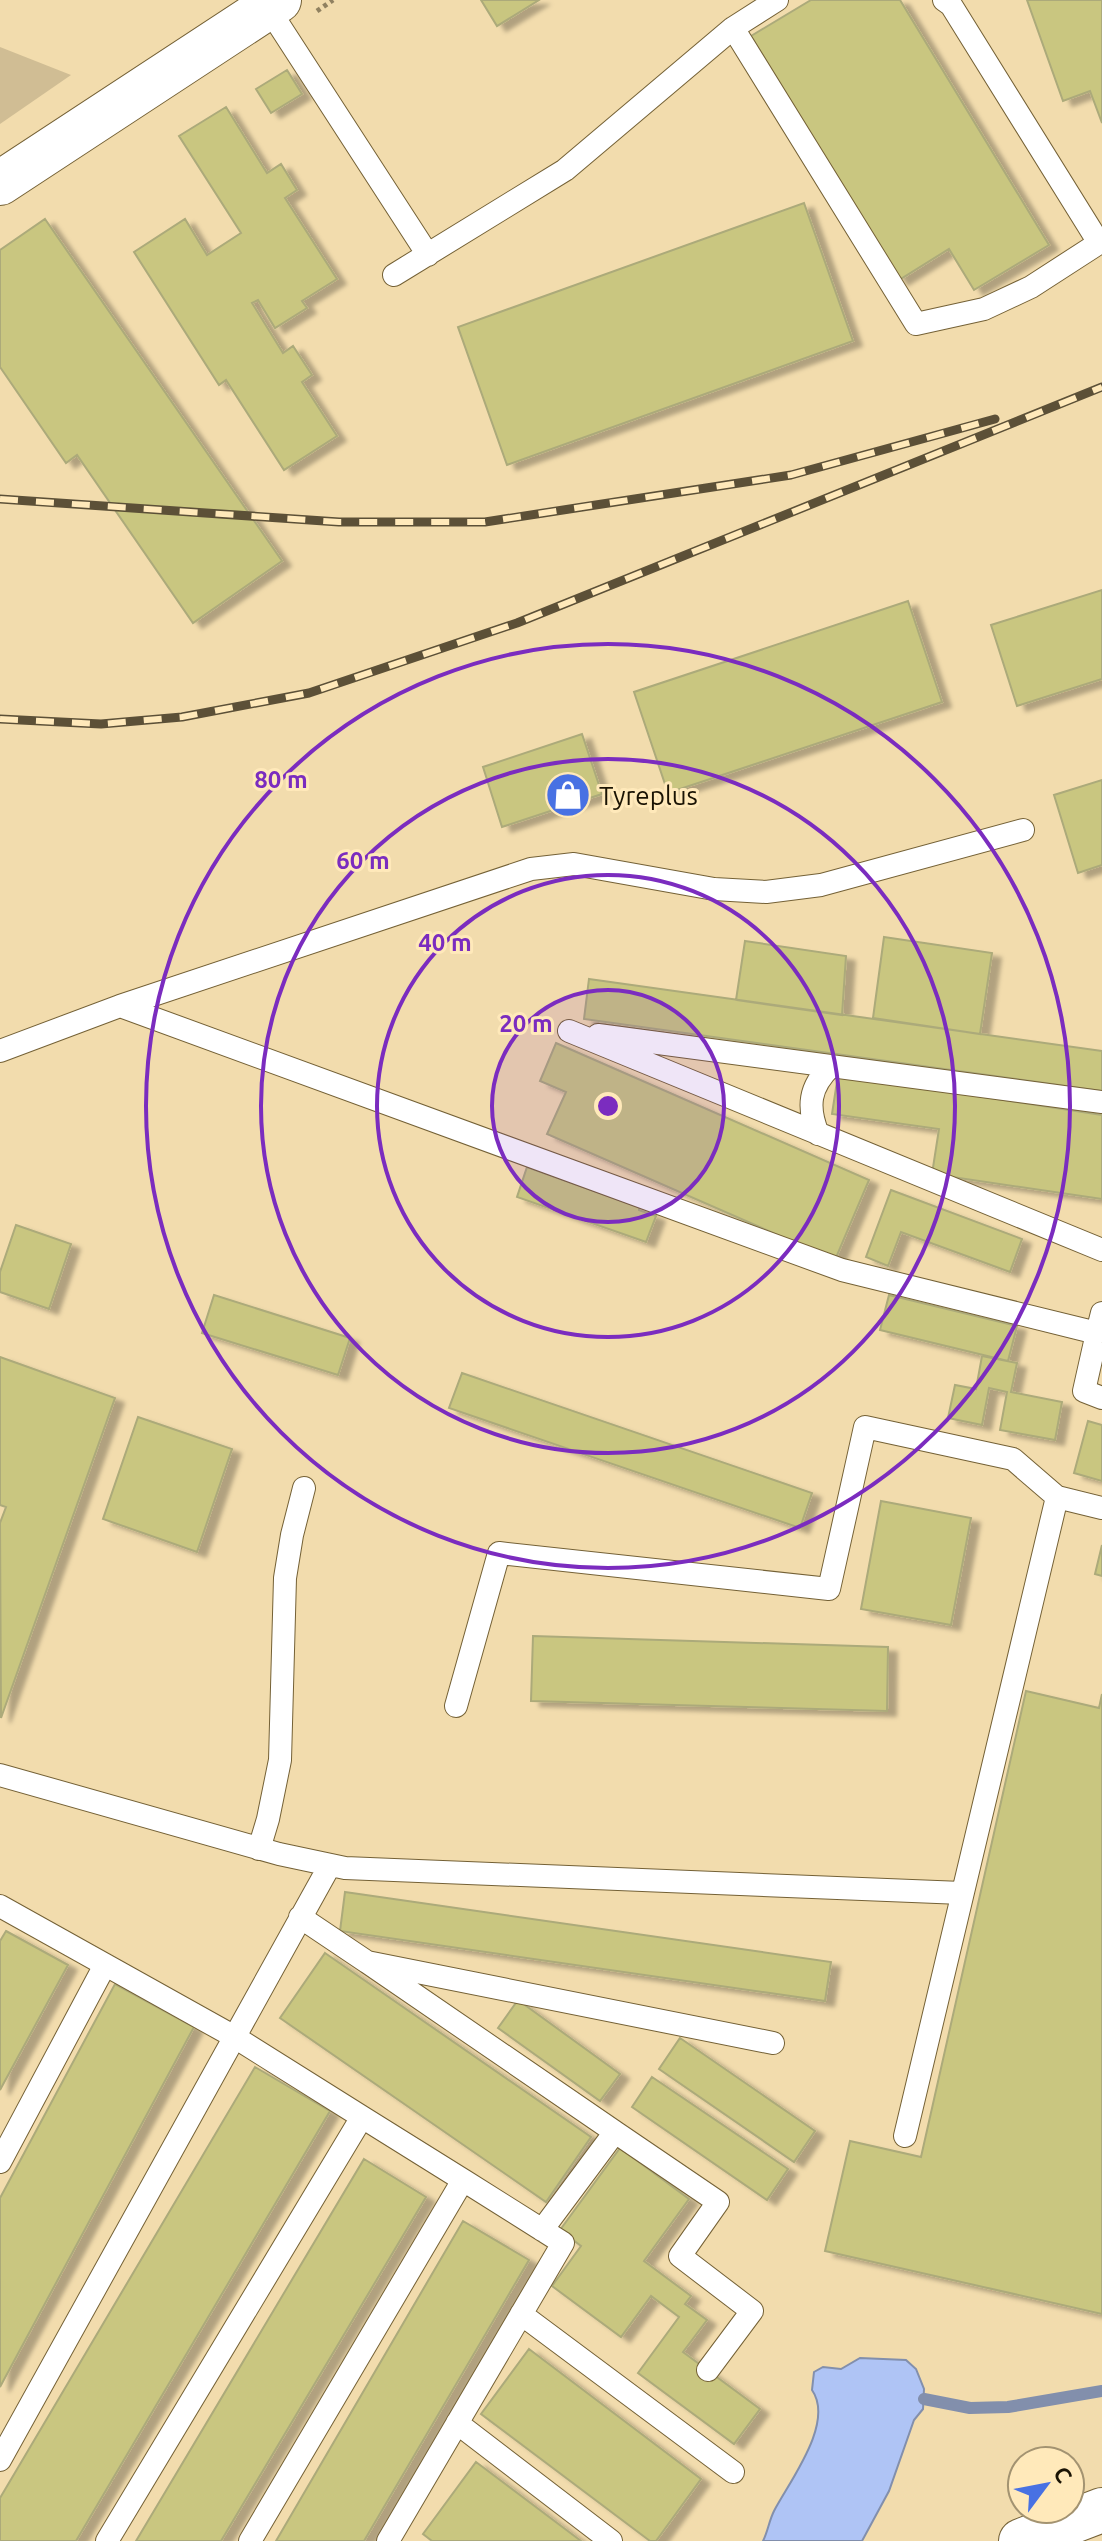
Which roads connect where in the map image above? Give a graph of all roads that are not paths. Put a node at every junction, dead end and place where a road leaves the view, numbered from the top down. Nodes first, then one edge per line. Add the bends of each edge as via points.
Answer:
1 (777, 0) edge
2 (944, 0) edge
3 (274, 4) edge
4 (733, 28) junction
5 (0, 183) edge
6 (428, 255) junction
7 (394, 275) dead end
8 (1023, 830) dead end
9 (120, 1006) junction
10 (0, 1051) edge
11 (831, 1066) junction
12 (1102, 1102) edge
13 (818, 1134) junction
14 (1102, 1250) edge
15 (1100, 1323) edge
16 (1102, 1398) edge
17 (304, 1488) dead end
18 (1057, 1497) junction
19 (1102, 1508) edge
20 (456, 1706) dead end
21 (0, 1775) edge
22 (259, 1849) junction
23 (330, 1865) junction
24 (962, 1893) junction
25 (0, 1906) edge
26 (300, 1917) junction
27 (367, 1962) junction
28 (105, 1965) junction
29 (479, 1984) junction
30 (455, 2023) junction
31 (233, 2036) junction
32 (773, 2043) dead end
33 (362, 2117) junction
34 (615, 2132) junction
35 (905, 2136) dead end
36 (0, 2162) edge
37 (463, 2180) junction
38 (542, 2230) junction
39 (521, 2314) junction
40 (708, 2370) dead end
41 (457, 2423) junction
42 (0, 2460) edge
43 (733, 2472) dead end
44 (1102, 2510) edge
45 (393, 2539) edge
46 (107, 2541) edge
47 (250, 2541) edge
48 (611, 2541) edge
49 (1021, 2541) edge

1 - 4 lane
2 - 4 lane via 1099,243 1031,287 984,309 916,324
3 - 5 street
3 - 6 lane
4 - 6 lane via 565,170
6 - 7 lane
8 - 9 lane via 821,885 766,892 714,889 574,864 531,869
9 - 10 lane
9 - 15 lane via 842,1270
11 - 12 lane
11 - 13 lane via 811,1095
11 - 13 lane via 569,1031
13 - 14 lane
15 - 16 lane via 1084,1391
17 - 22 lane via 285,1578 280,1760
18 - 19 lane
18 - 20 lane via 1013,1459 865,1427 829,1589 499,1553
18 - 24 lane
21 - 22 lane
22 - 23 lane
23 - 24 lane
23 - 26 lane
24 - 35 lane
25 - 28 lane
26 - 27 lane
26 - 31 lane
27 - 29 lane
27 - 30 lane
28 - 31 lane
28 - 36 lane
29 - 30 lane via 458,1994 453,2003
29 - 32 lane
30 - 34 lane
31 - 33 lane
31 - 42 lane
33 - 37 lane
33 - 46 lane
34 - 38 lane
34 - 40 lane via 718,2202 680,2256 752,2311
37 - 38 lane
37 - 47 lane
38 - 39 lane via 563,2243
39 - 41 lane
39 - 43 lane
41 - 45 lane
41 - 48 lane
44 - 49 street

